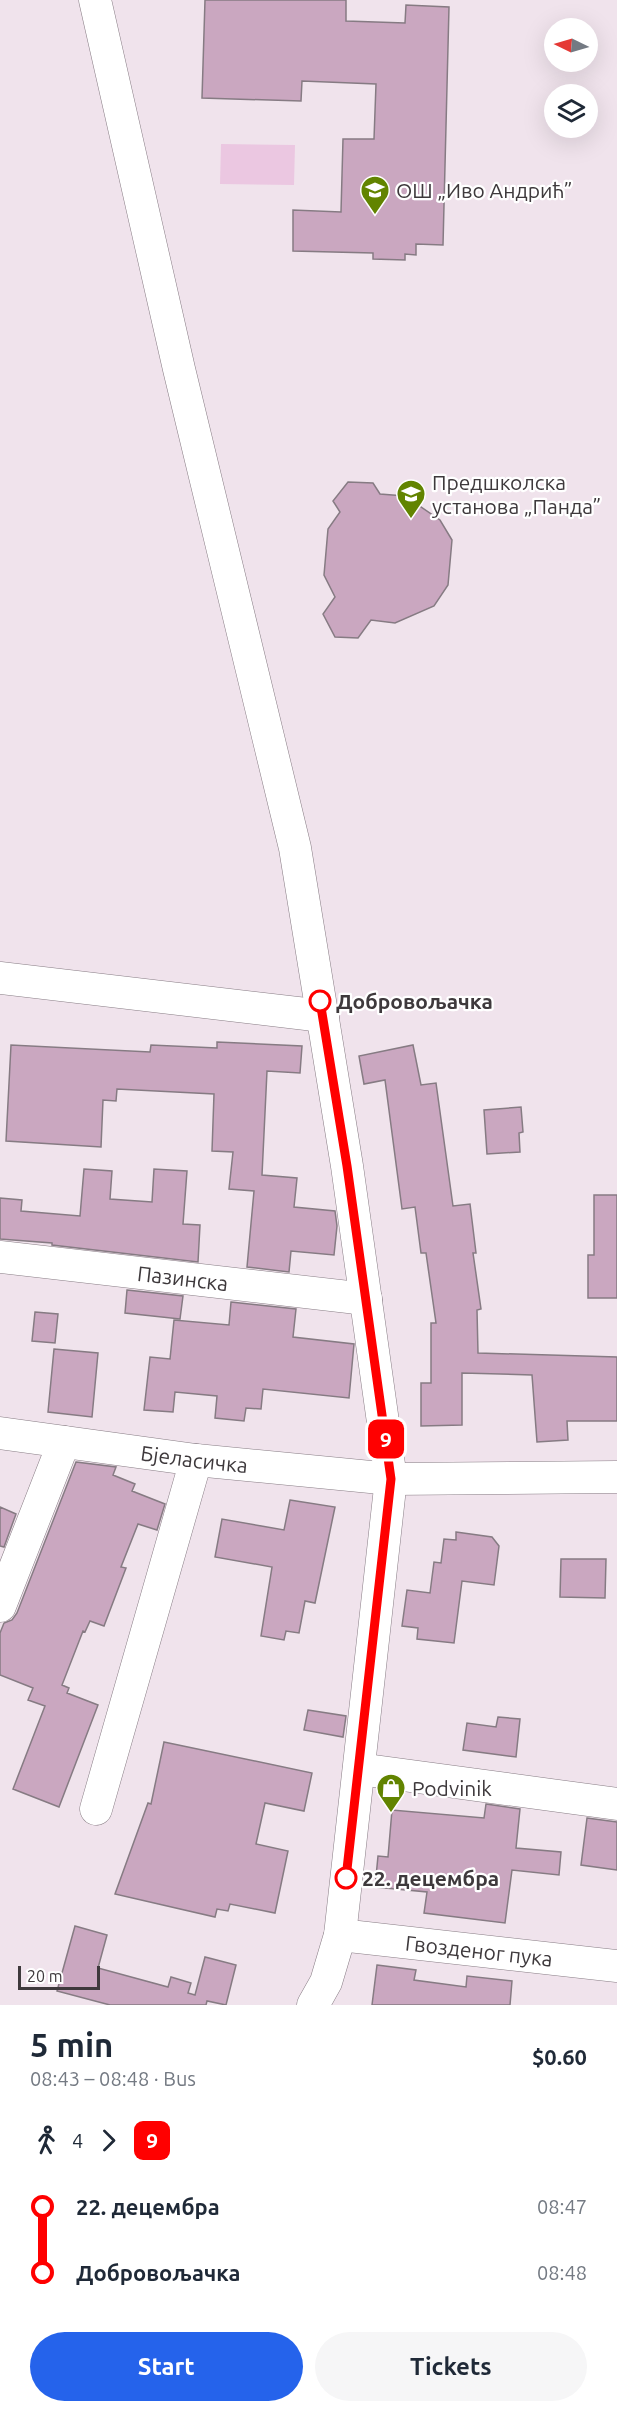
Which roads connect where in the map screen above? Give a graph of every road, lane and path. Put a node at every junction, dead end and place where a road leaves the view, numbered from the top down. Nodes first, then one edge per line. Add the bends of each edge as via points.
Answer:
1 (95, 0) edge
2 (0, 978) edge
3 (323, 1016) junction
4 (0, 1257) edge
5 (366, 1299) junction
6 (0, 1433) edge
7 (64, 1442) junction
8 (196, 1460) junction
9 (617, 1477) edge
10 (391, 1479) junction
11 (0, 1606) edge
12 (359, 1769) junction
13 (617, 1804) edge
14 (96, 1809) dead end
15 (340, 1935) junction
16 (617, 1966) edge
17 (313, 2005) edge

1 - 3 street via 295,848
2 - 3 street
3 - 5 street
4 - 5 street, Пазинска
5 - 10 street
6 - 7 street, Бјеласичка
7 - 8 street, Бјеласичка
7 - 11 street
8 - 10 street, Бјеласичка
8 - 14 street
9 - 10 street, Бјеласичка
10 - 12 street
12 - 13 street
12 - 15 street
15 - 16 street, Гвозденог пука
15 - 17 street via 326,1982

